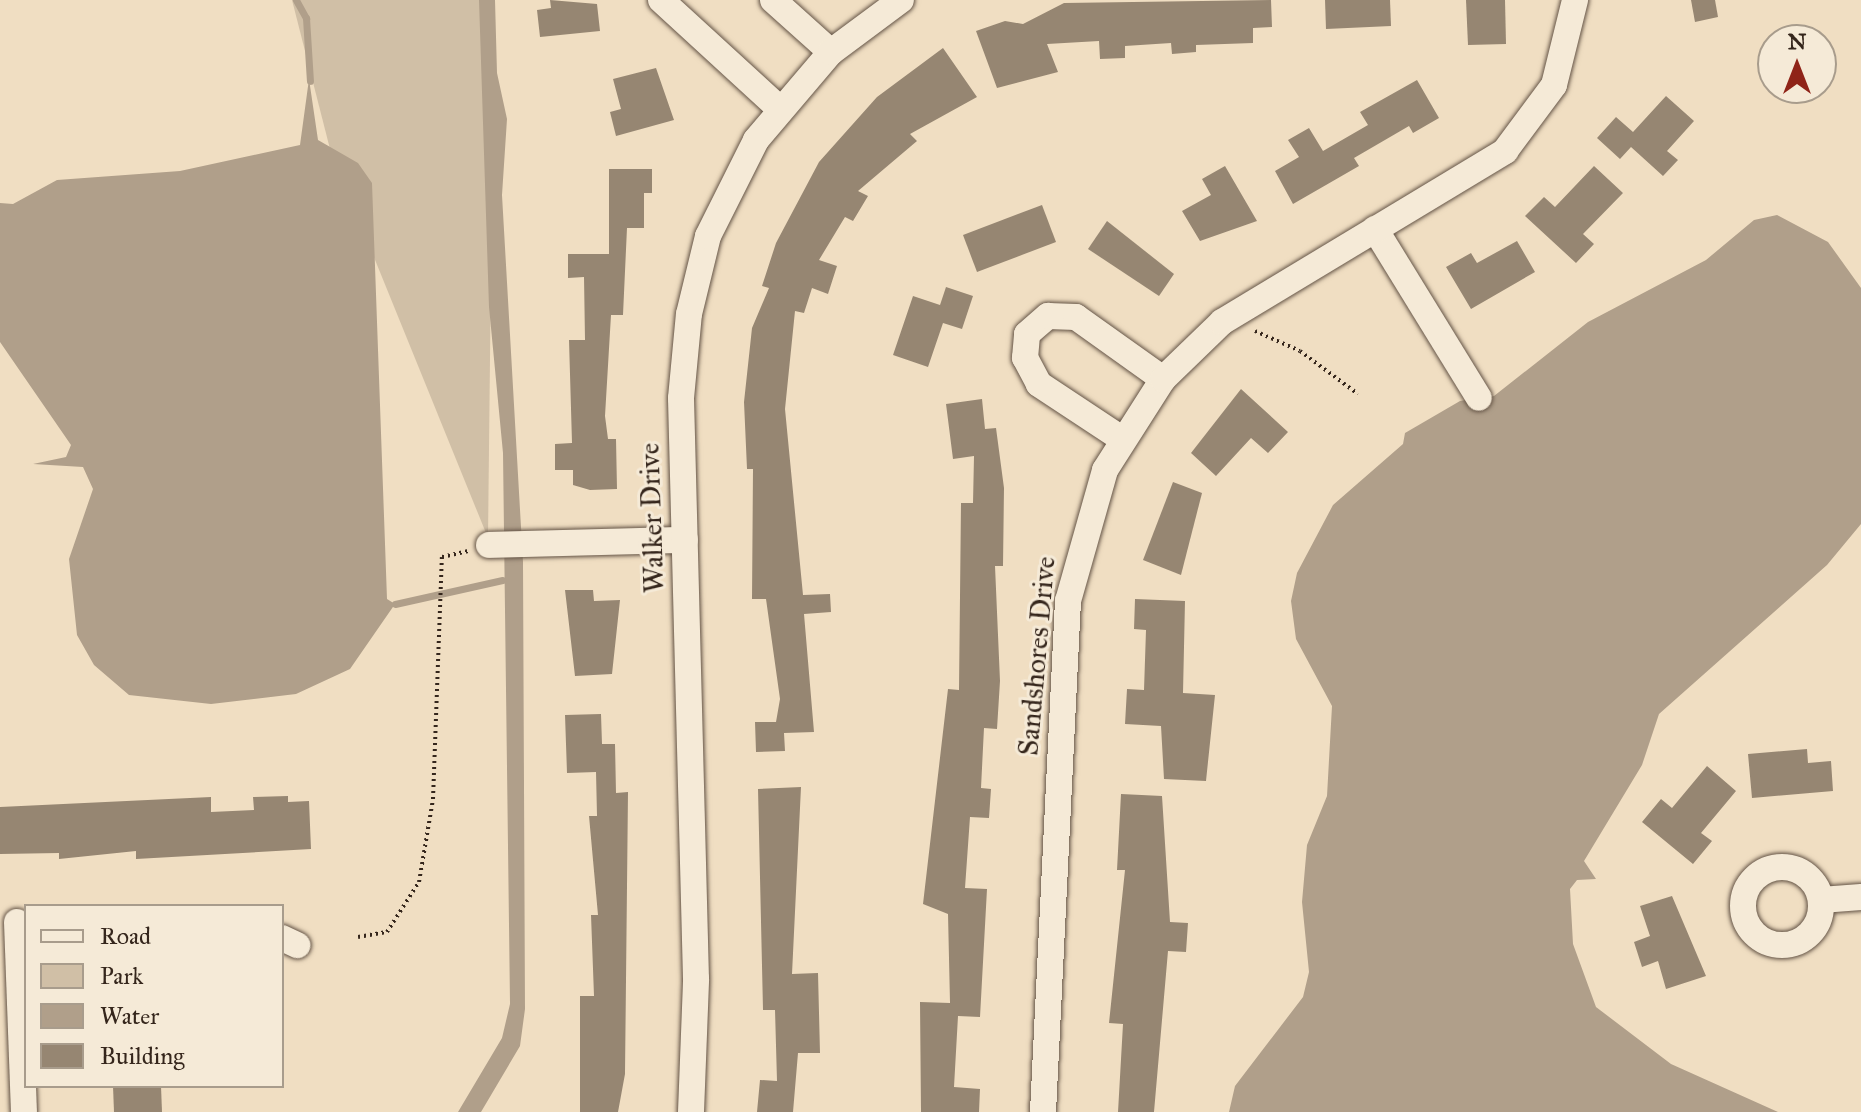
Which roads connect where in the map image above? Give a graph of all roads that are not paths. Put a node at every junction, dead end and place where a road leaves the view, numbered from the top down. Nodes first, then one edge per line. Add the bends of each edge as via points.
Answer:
1 (661, 0) edge
2 (773, 0) edge
3 (901, 0) edge
4 (1575, 0) edge
5 (831, 52) junction
6 (779, 108) junction
7 (1375, 229) junction
8 (1163, 379) junction
9 (1479, 398) dead end
10 (1122, 439) junction
11 (685, 540) junction
12 (489, 545) road end
13 (1861, 897) edge
14 (1821, 900) dead end
15 (14, 922) edge
16 (24, 1112) edge
17 (691, 1112) edge
18 (1043, 1112) edge

1 - 6 street
2 - 5 street
3 - 5 street, Walker Drive
4 - 7 street, Sandshores Drive via 1562,64 1526,127 1472,176
5 - 6 street, Walker Drive
6 - 11 street, Walker Drive via 728,188 698,268 682,377
7 - 8 street, Sandshores Drive via 1236,312
7 - 9 street
8 - 10 street, Sandshores Drive
8 - 10 street via 1076,317 1048,316 1027,334 1025,358 1039,384
10 - 18 street, Sandshores Drive via 1091,500 1068,601
11 - 12 street
11 - 17 street, Walker Drive via 696,979
13 - 14 street
15 - 16 street

